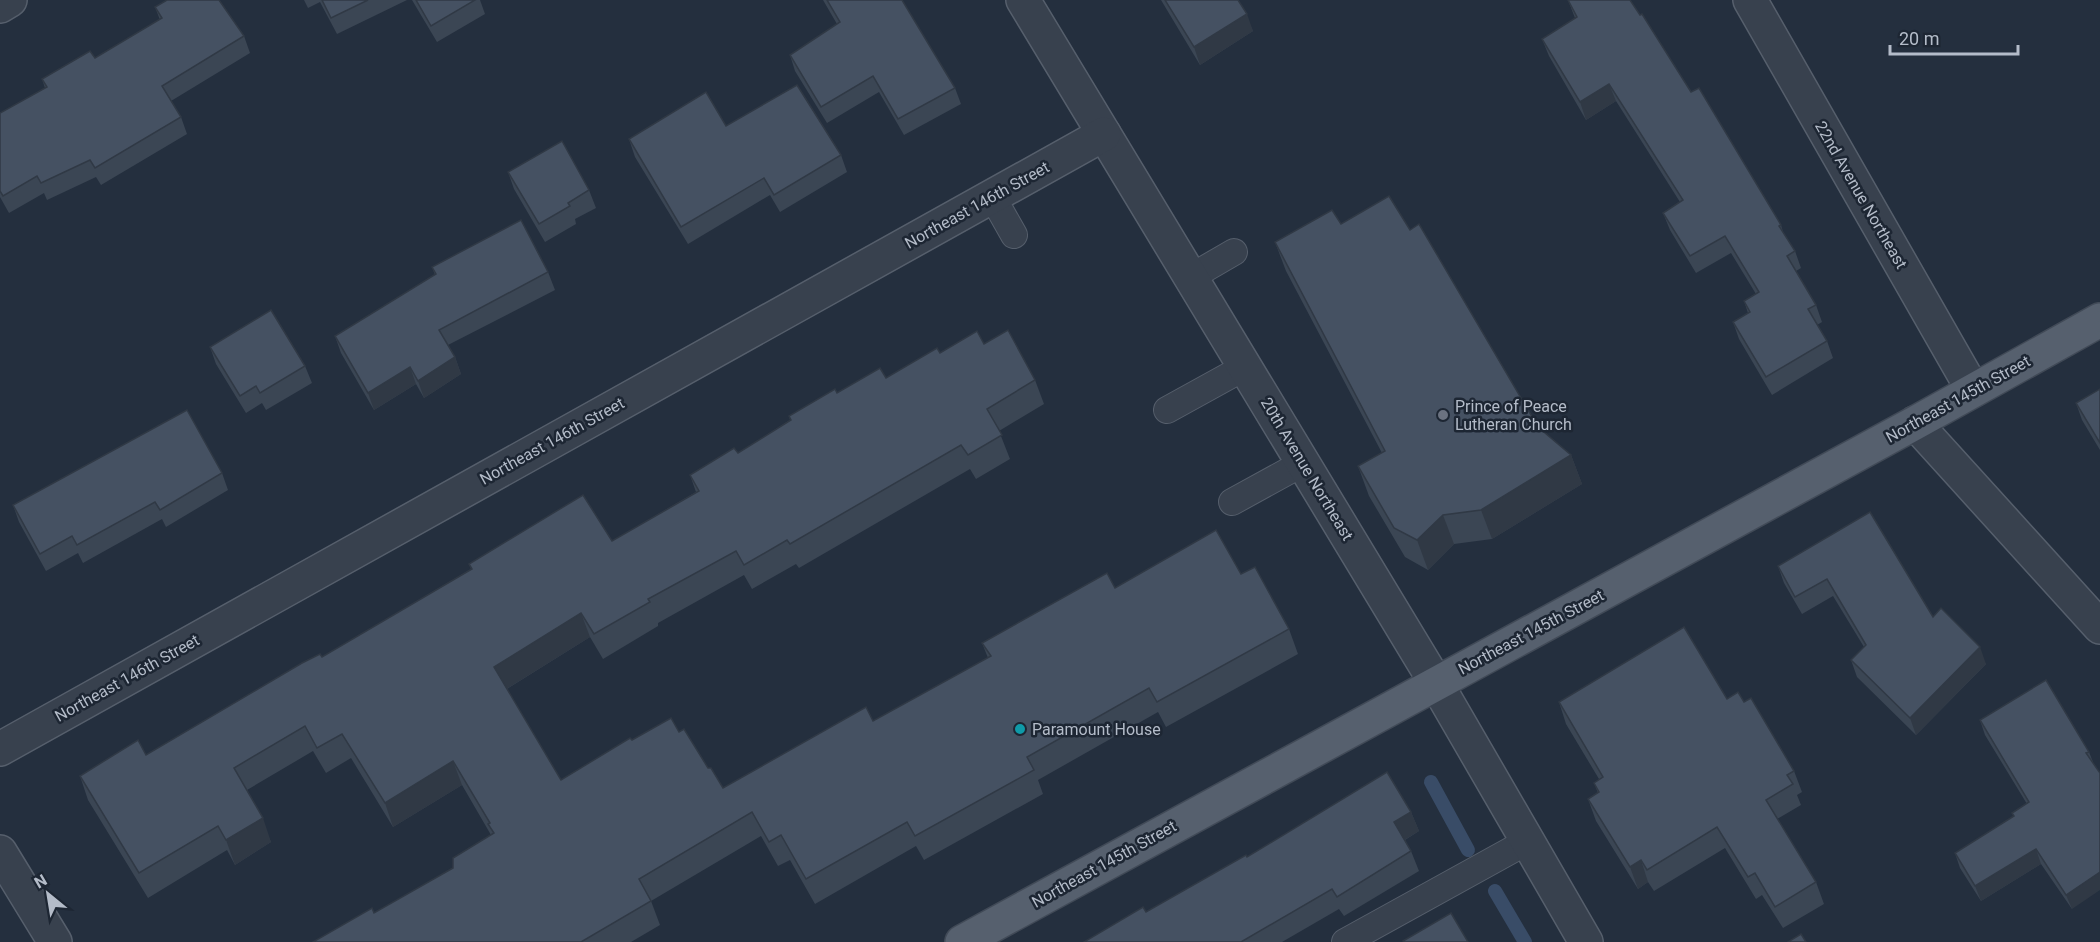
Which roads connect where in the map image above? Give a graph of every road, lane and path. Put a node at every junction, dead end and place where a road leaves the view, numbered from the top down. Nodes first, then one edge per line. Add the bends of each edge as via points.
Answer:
1 (10, 0) edge
2 (1023, 0) edge
3 (1750, 0) edge
4 (0, 6) edge
5 (1104, 134) junction
6 (992, 196) junction
7 (1014, 236) dead end
8 (1234, 252) dead end
9 (1191, 277) junction
10 (2100, 320) edge
11 (1245, 367) junction
12 (1972, 390) junction
13 (1167, 410) dead end
14 (1915, 423) junction
15 (1304, 463) junction
16 (1232, 502) dead end
17 (2100, 627) edge
18 (1436, 683) junction
19 (0, 749) edge
20 (1527, 841) junction
21 (0, 852) edge
22 (55, 942) edge
23 (962, 942) edge
24 (1345, 942) edge
25 (1586, 942) edge

1 - 4 street
2 - 5 street, 20th Avenue Northeast
3 - 12 street, 22nd Avenue Northeast
5 - 6 street, Northeast 146th Street
5 - 9 street, 20th Avenue Northeast
6 - 7 lane
6 - 19 street, Northeast 146th Street
8 - 9 lane
9 - 11 street, 20th Avenue Northeast
10 - 12 main road, Northeast 145th Street
11 - 13 lane
11 - 15 street, 20th Avenue Northeast
12 - 14 main road, Northeast 145th Street
14 - 17 street
14 - 18 main road, Northeast 145th Street
15 - 16 lane
15 - 18 street, 20th Avenue Northeast
18 - 20 street, 20th Avenue Northeast
18 - 23 main road, Northeast 145th Street
20 - 24 lane
20 - 25 street, 20th Avenue Northeast
21 - 22 street

